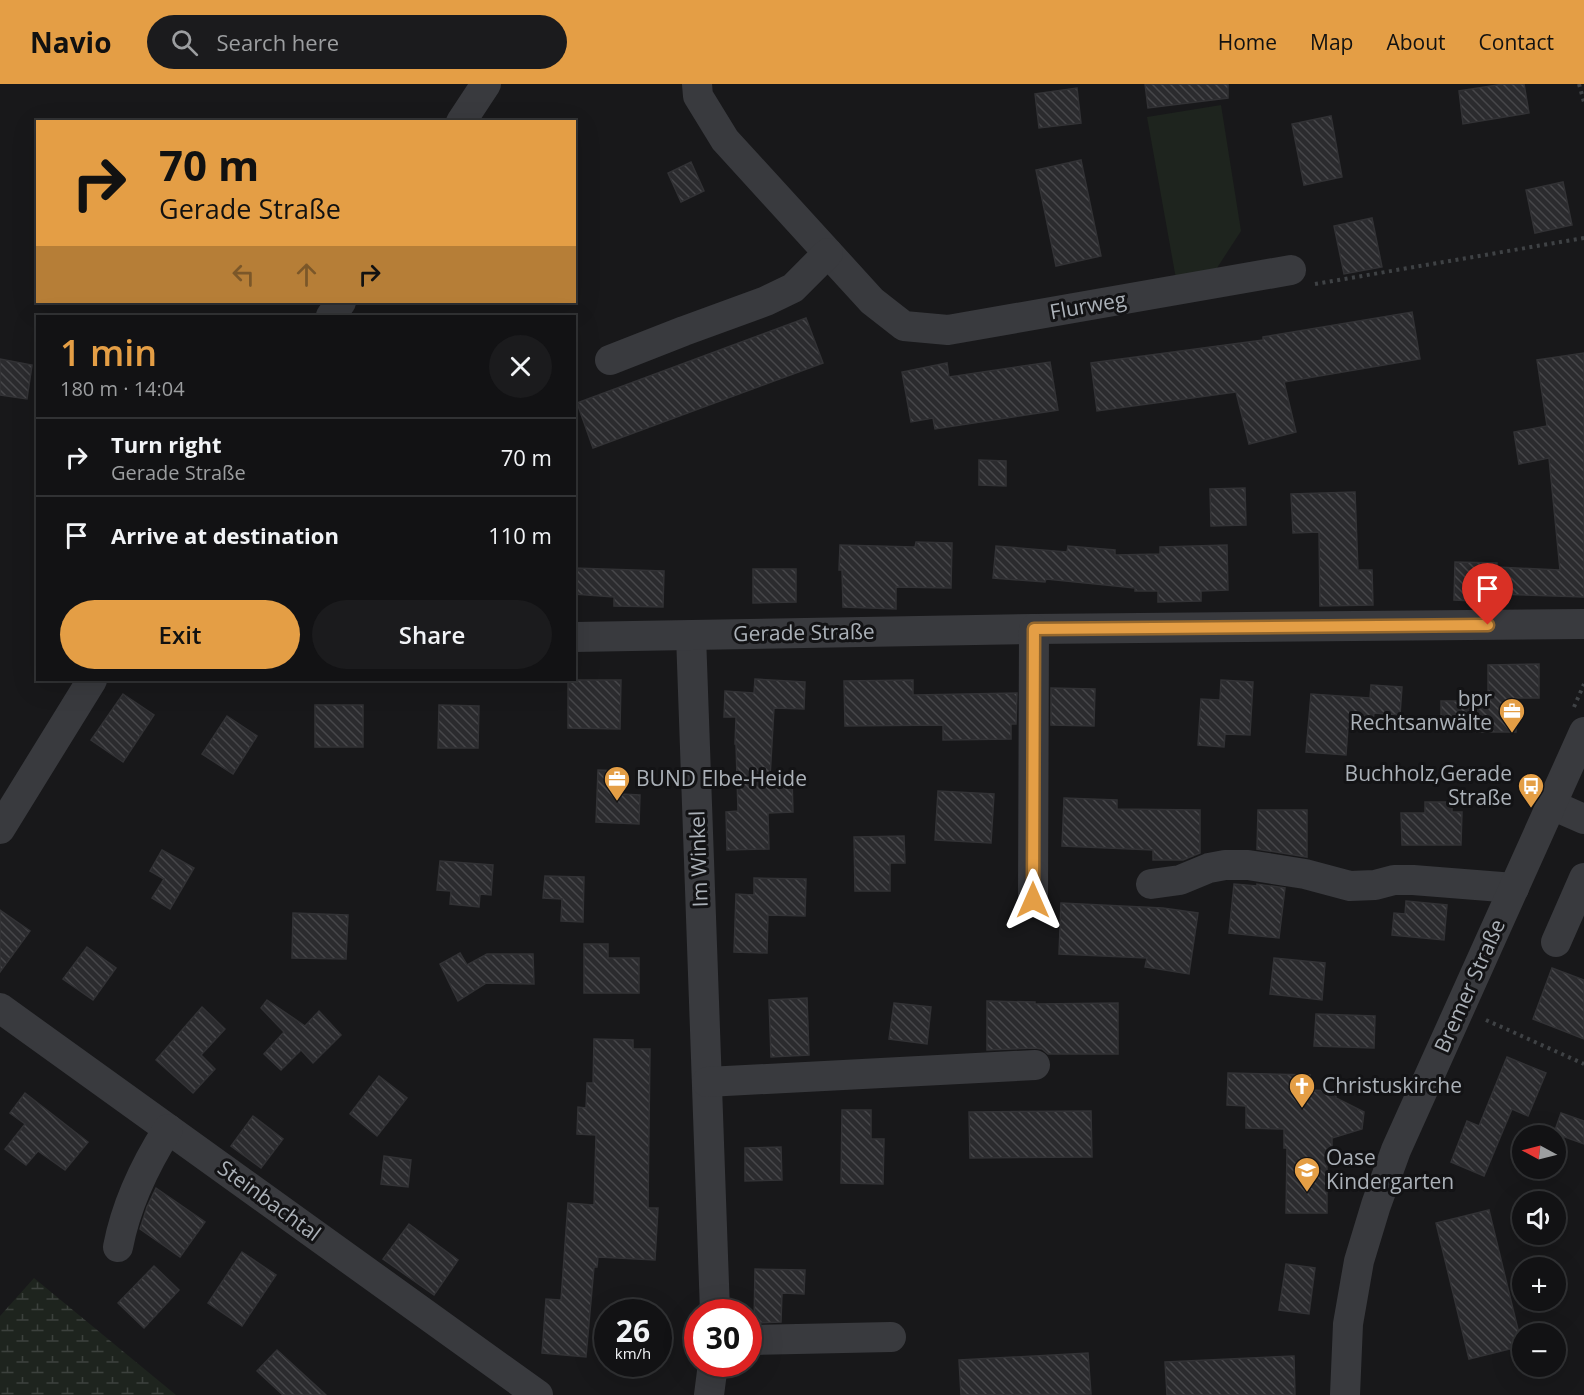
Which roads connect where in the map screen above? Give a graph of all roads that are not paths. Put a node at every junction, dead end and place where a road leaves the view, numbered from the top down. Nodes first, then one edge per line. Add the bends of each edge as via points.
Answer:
1 (486, 84) edge
2 (697, 84) edge
3 (462, 120) edge
4 (828, 253) junction
5 (1291, 270) road end
6 (610, 360) dead end
7 (1584, 624) edge
8 (1034, 629) junction
9 (691, 635) junction
10 (576, 637) edge
11 (91, 681) edge
12 (1581, 746) edge
13 (1552, 805) junction
14 (1584, 819) edge
15 (0, 829) edge
16 (1584, 878) edge
17 (1150, 884) dead end
18 (1514, 888) junction
19 (1033, 900) dead end
20 (1556, 942) dead end
21 (0, 1008) edge
22 (1035, 1065) dead end
23 (707, 1082) junction
24 (168, 1129) junction
25 (118, 1247) dead end
26 (715, 1299) edge
27 (891, 1337) dead end
28 (762, 1340) edge
29 (711, 1377) edge
30 (538, 1395) edge
31 (709, 1395) edge
32 (1345, 1395) edge

1 - 3 street
2 - 4 street, Flurweg via 699,96 725,140
4 - 5 street, Flurweg via 872,301 904,326 948,330
4 - 6 street via 793,288 766,302
7 - 8 street, Gerade Straße
8 - 9 street, Gerade Straße
8 - 19 street
9 - 10 street, Gerade Straße
9 - 23 street, Im Winkel
11 - 15 street
12 - 13 street, Bremer Straße
13 - 14 street
13 - 18 street, Bremer Straße
16 - 20 street
17 - 18 street, Bremer Straße via 1180,880 1209,868 1248,865 1350,886 1413,880
18 - 32 street, Bremer Straße via 1396,1150 1376,1205 1359,1261 1348,1324
21 - 24 street, Steinbachtal
22 - 23 street
23 - 26 street, Im Winkel
24 - 25 street via 138,1185
24 - 30 street, Steinbachtal
27 - 28 street
29 - 31 street

